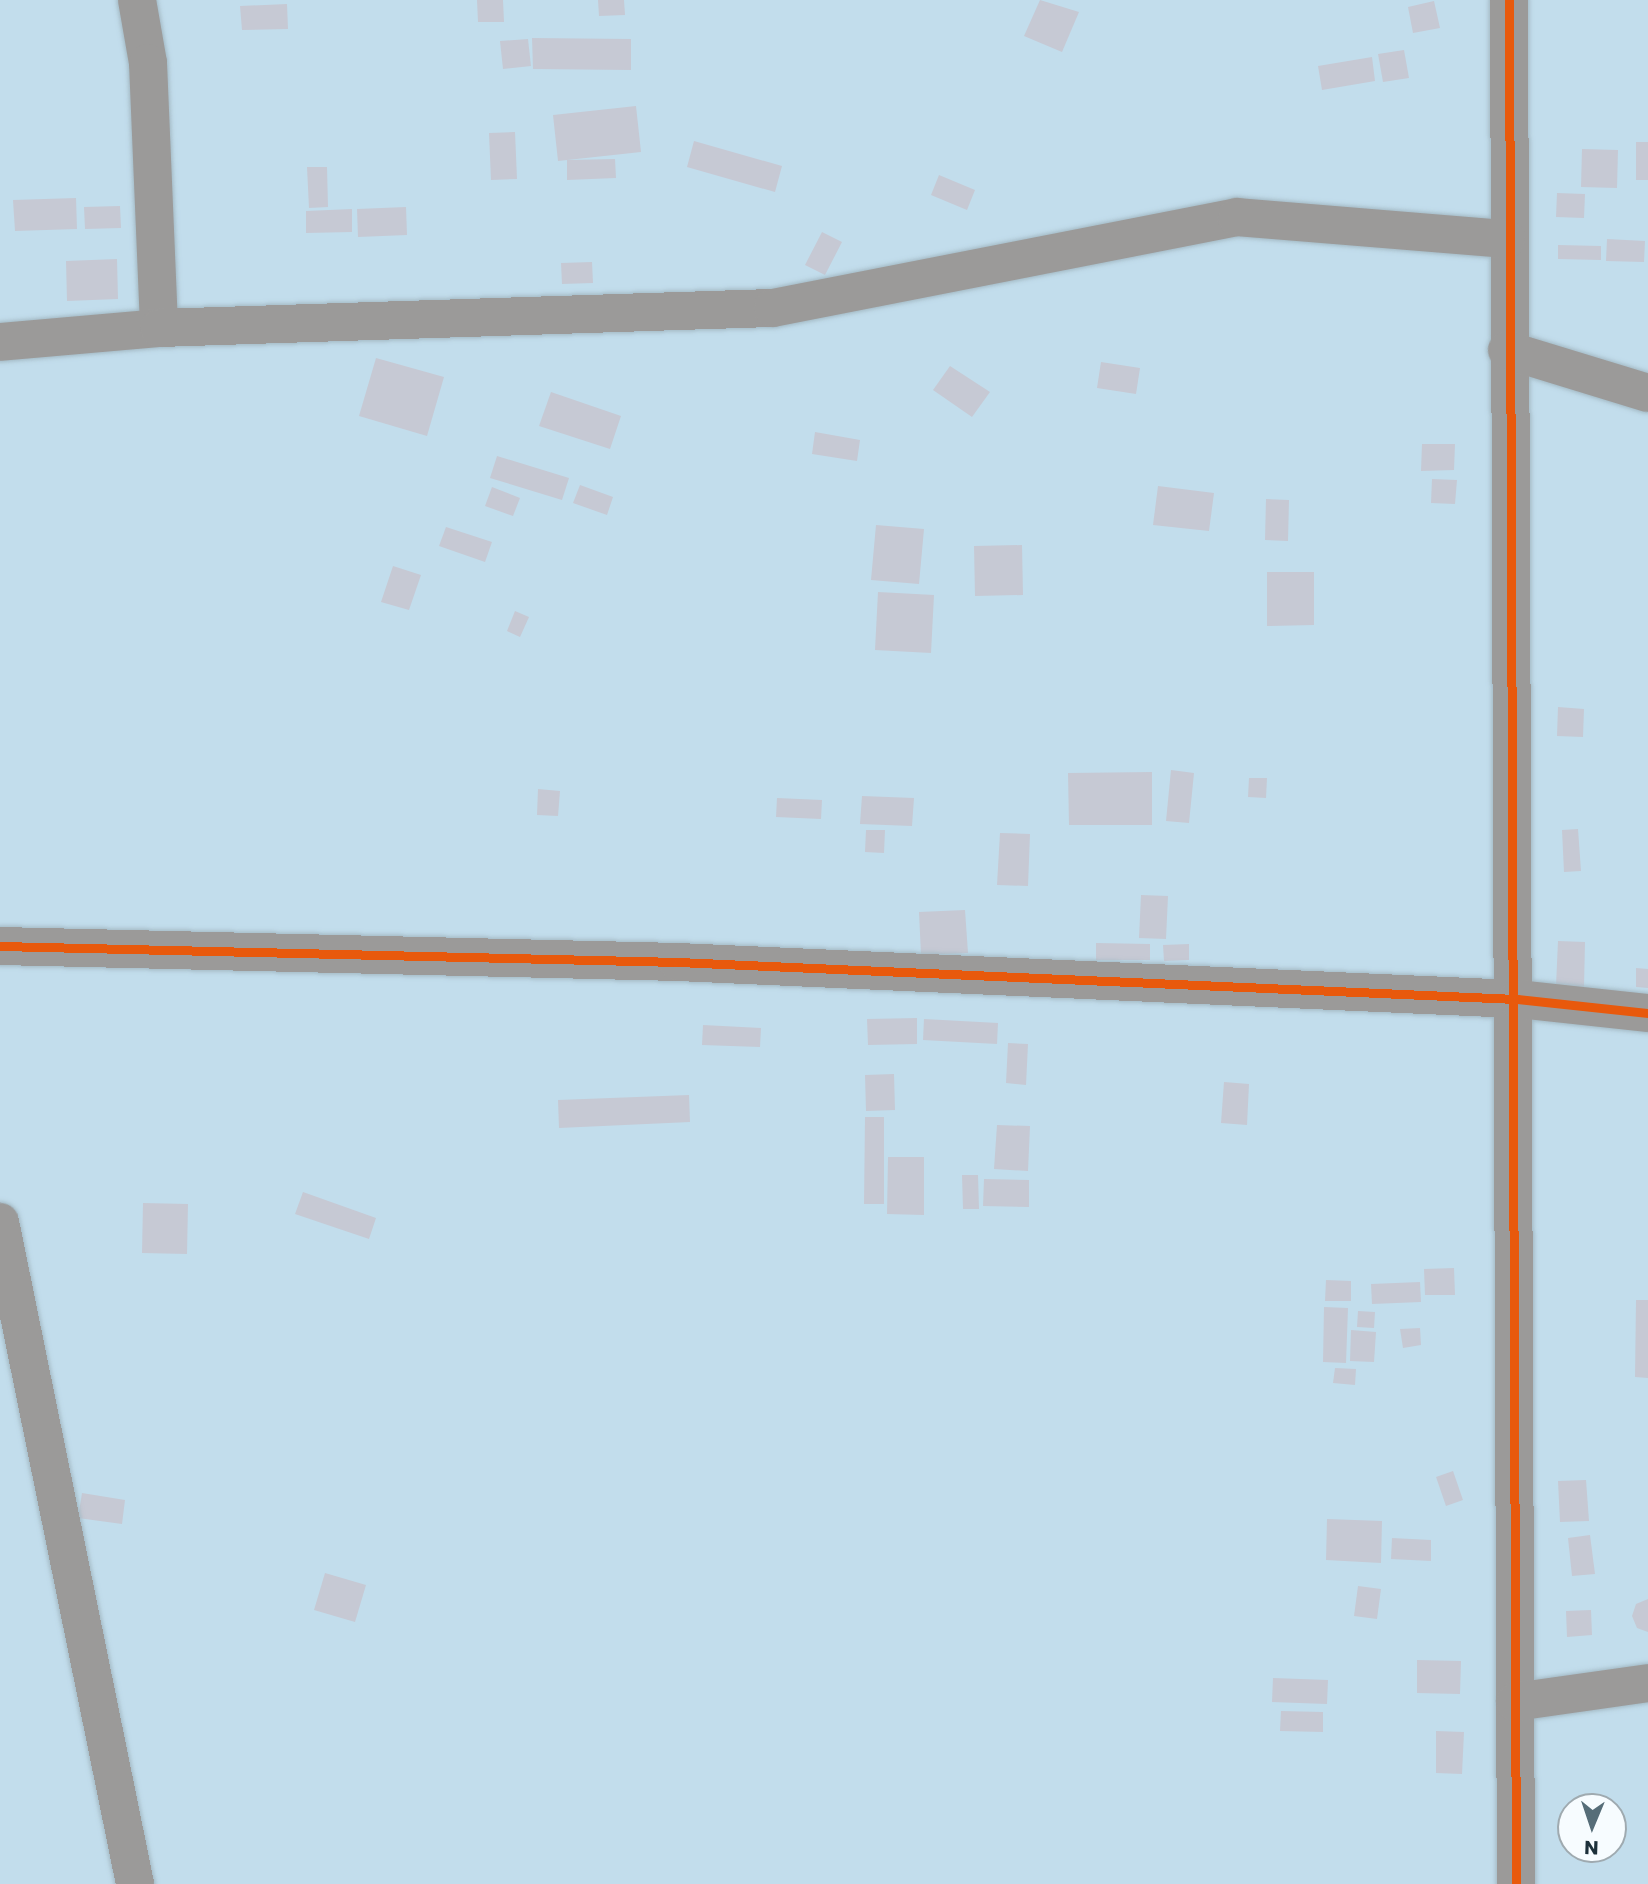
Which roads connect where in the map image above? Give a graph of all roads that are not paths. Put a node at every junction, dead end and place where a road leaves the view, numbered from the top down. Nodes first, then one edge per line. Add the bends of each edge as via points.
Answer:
1 (137, 0) edge
2 (1509, 0) edge
3 (1506, 239) junction
4 (159, 328) junction
5 (0, 342) edge
6 (1507, 350) junction
7 (1648, 393) edge
8 (0, 946) edge
9 (1517, 999) junction
10 (1648, 1013) edge
11 (0, 1222) edge
12 (1648, 1683) edge
13 (1516, 1702) junction
14 (135, 1884) edge
15 (1516, 1884) edge

1 - 4 street via 148,63
2 - 3 street
3 - 4 street via 1237,217 773,308
3 - 6 street
4 - 5 street
6 - 7 street
6 - 9 street
8 - 9 street via 678,962
9 - 10 street
9 - 13 street
11 - 14 street
12 - 13 street
13 - 15 street

